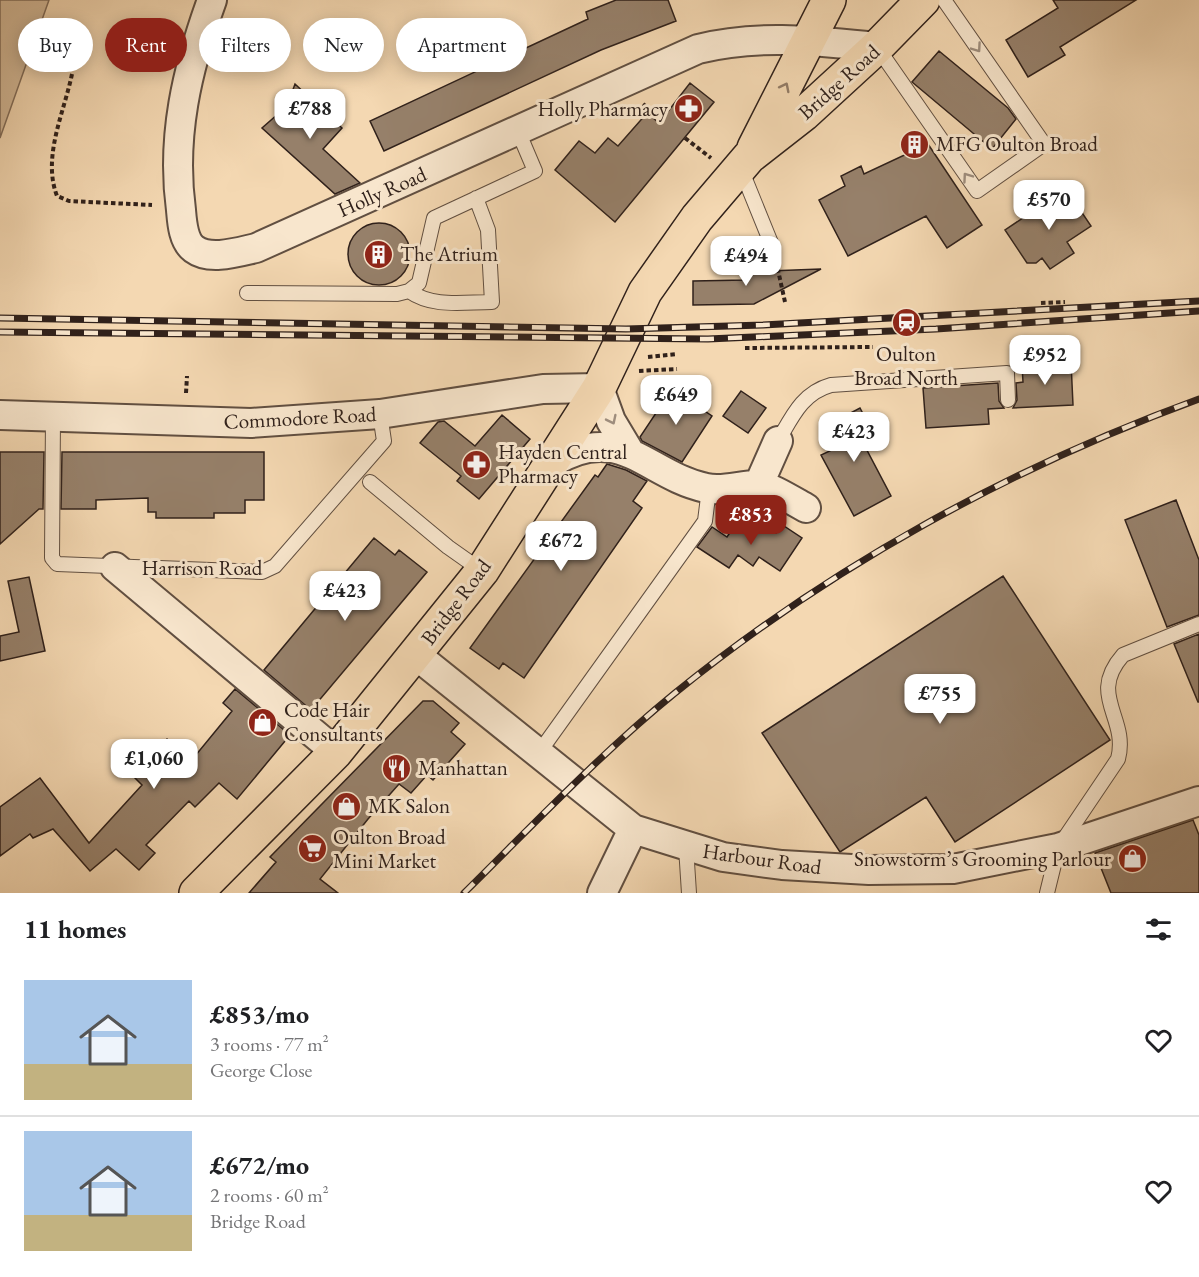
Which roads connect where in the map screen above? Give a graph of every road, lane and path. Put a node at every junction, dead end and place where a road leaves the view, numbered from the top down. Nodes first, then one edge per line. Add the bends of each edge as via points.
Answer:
1 (212, 0) edge
2 (829, 0) edge
3 (923, 0) edge
4 (944, 0) edge
5 (809, 41) junction
6 (877, 47) junction
7 (72, 74) dead end
8 (642, 103) dead end
9 (662, 119) dead end
10 (518, 131) junction
11 (745, 162) junction
12 (476, 198) junction
13 (180, 207) junction
14 (771, 243) joint
15 (409, 291) junction
16 (247, 293) dead end
17 (785, 302) dead end
18 (1065, 302) dead end
19 (1041, 303) dead end
20 (830, 347) junction
21 (873, 347) dead end
22 (745, 348) dead end
23 (677, 354) dead end
24 (830, 354) dead end
25 (647, 357) dead end
26 (677, 369) dead end
27 (644, 372) dead end
28 (187, 376) dead end
29 (599, 388) junction
30 (186, 399) dead end
31 (1008, 400) dead end
32 (380, 414) junction
33 (0, 415) edge
34 (53, 416) junction
35 (778, 441) joint
36 (629, 451) junction
37 (552, 462) junction
38 (370, 482) dead end
39 (759, 484) junction
40 (709, 489) junction
41 (806, 508) dead end
42 (115, 567) junction
43 (482, 571) junction
44 (1199, 624) edge
45 (416, 655) junction
46 (336, 752) junction
47 (538, 754) junction
48 (1199, 801) edge
49 (633, 829) junction
50 (686, 847) junction
51 (1058, 848) junction
52 (196, 893) edge
53 (602, 893) edge
54 (689, 893) edge
55 (1047, 893) edge

1 - 13 street, Holly Road via 180,111
2 - 5 highway, Bridge Road
3 - 6 highway, Bridge Road
4 -> 6 lane via 1044,144 977,191
5 - 6 street, Holly Road
5 - 10 street, Holly Road via 760,38 698,49
11 -> 5 highway, Bridge Road
6 - 11 highway, Bridge Road
7 - 13 path via 51,161 57,196 69,201
8 - 9 path
10 - 12 lane via 535,171
10 - 13 street, Holly Road via 256,248 221,255 194,249 187,241
11 - 14 lane
11 - 29 highway, Bridge Road via 697,218 645,292
12 - 15 lane via 434,218 418,283
12 - 15 lane via 488,230 492,302 441,303
14 - 17 path
15 - 16 lane
18 - 19 path
20 - 21 path
20 - 22 path
20 - 24 path
23 - 25 path
26 - 27 path
28 - 30 path
29 - 32 street, Commodore Road via 543,389
29 -> 36 street via 611,421
29 - 37 highway, Bridge Road
31 - 35 lane via 1007,373 831,384 802,402
32 - 34 street, Commodore Road via 251,423
32 - 42 lane, Harrison Road via 384,441 268,570
33 - 34 street, Commodore Road
34 - 42 lane, Harrison Road via 52,558 61,566
35 - 39 street
36 - 37 street via 583,449
36 - 40 street via 684,483
37 - 43 highway, Bridge Road
38 - 43 lane
39 - 40 street
39 - 41 street
40 - 47 lane via 705,521
42 - 46 street, Harrison Road
43 - 45 highway, Bridge Road
44 - 51 lane via 1123,655 1114,664 1107,700 1122,743 1118,759
45 - 46 highway, Bridge Road
45 - 47 street, Harbour Road
46 - 52 highway, Bridge Road
47 - 49 street, Harbour Road
48 - 51 street, Harbour Road
49 - 50 street, Harbour Road
49 - 53 street
50 - 51 street, Harbour Road via 723,857 782,865 869,870 953,869
50 - 54 lane
51 - 55 lane

